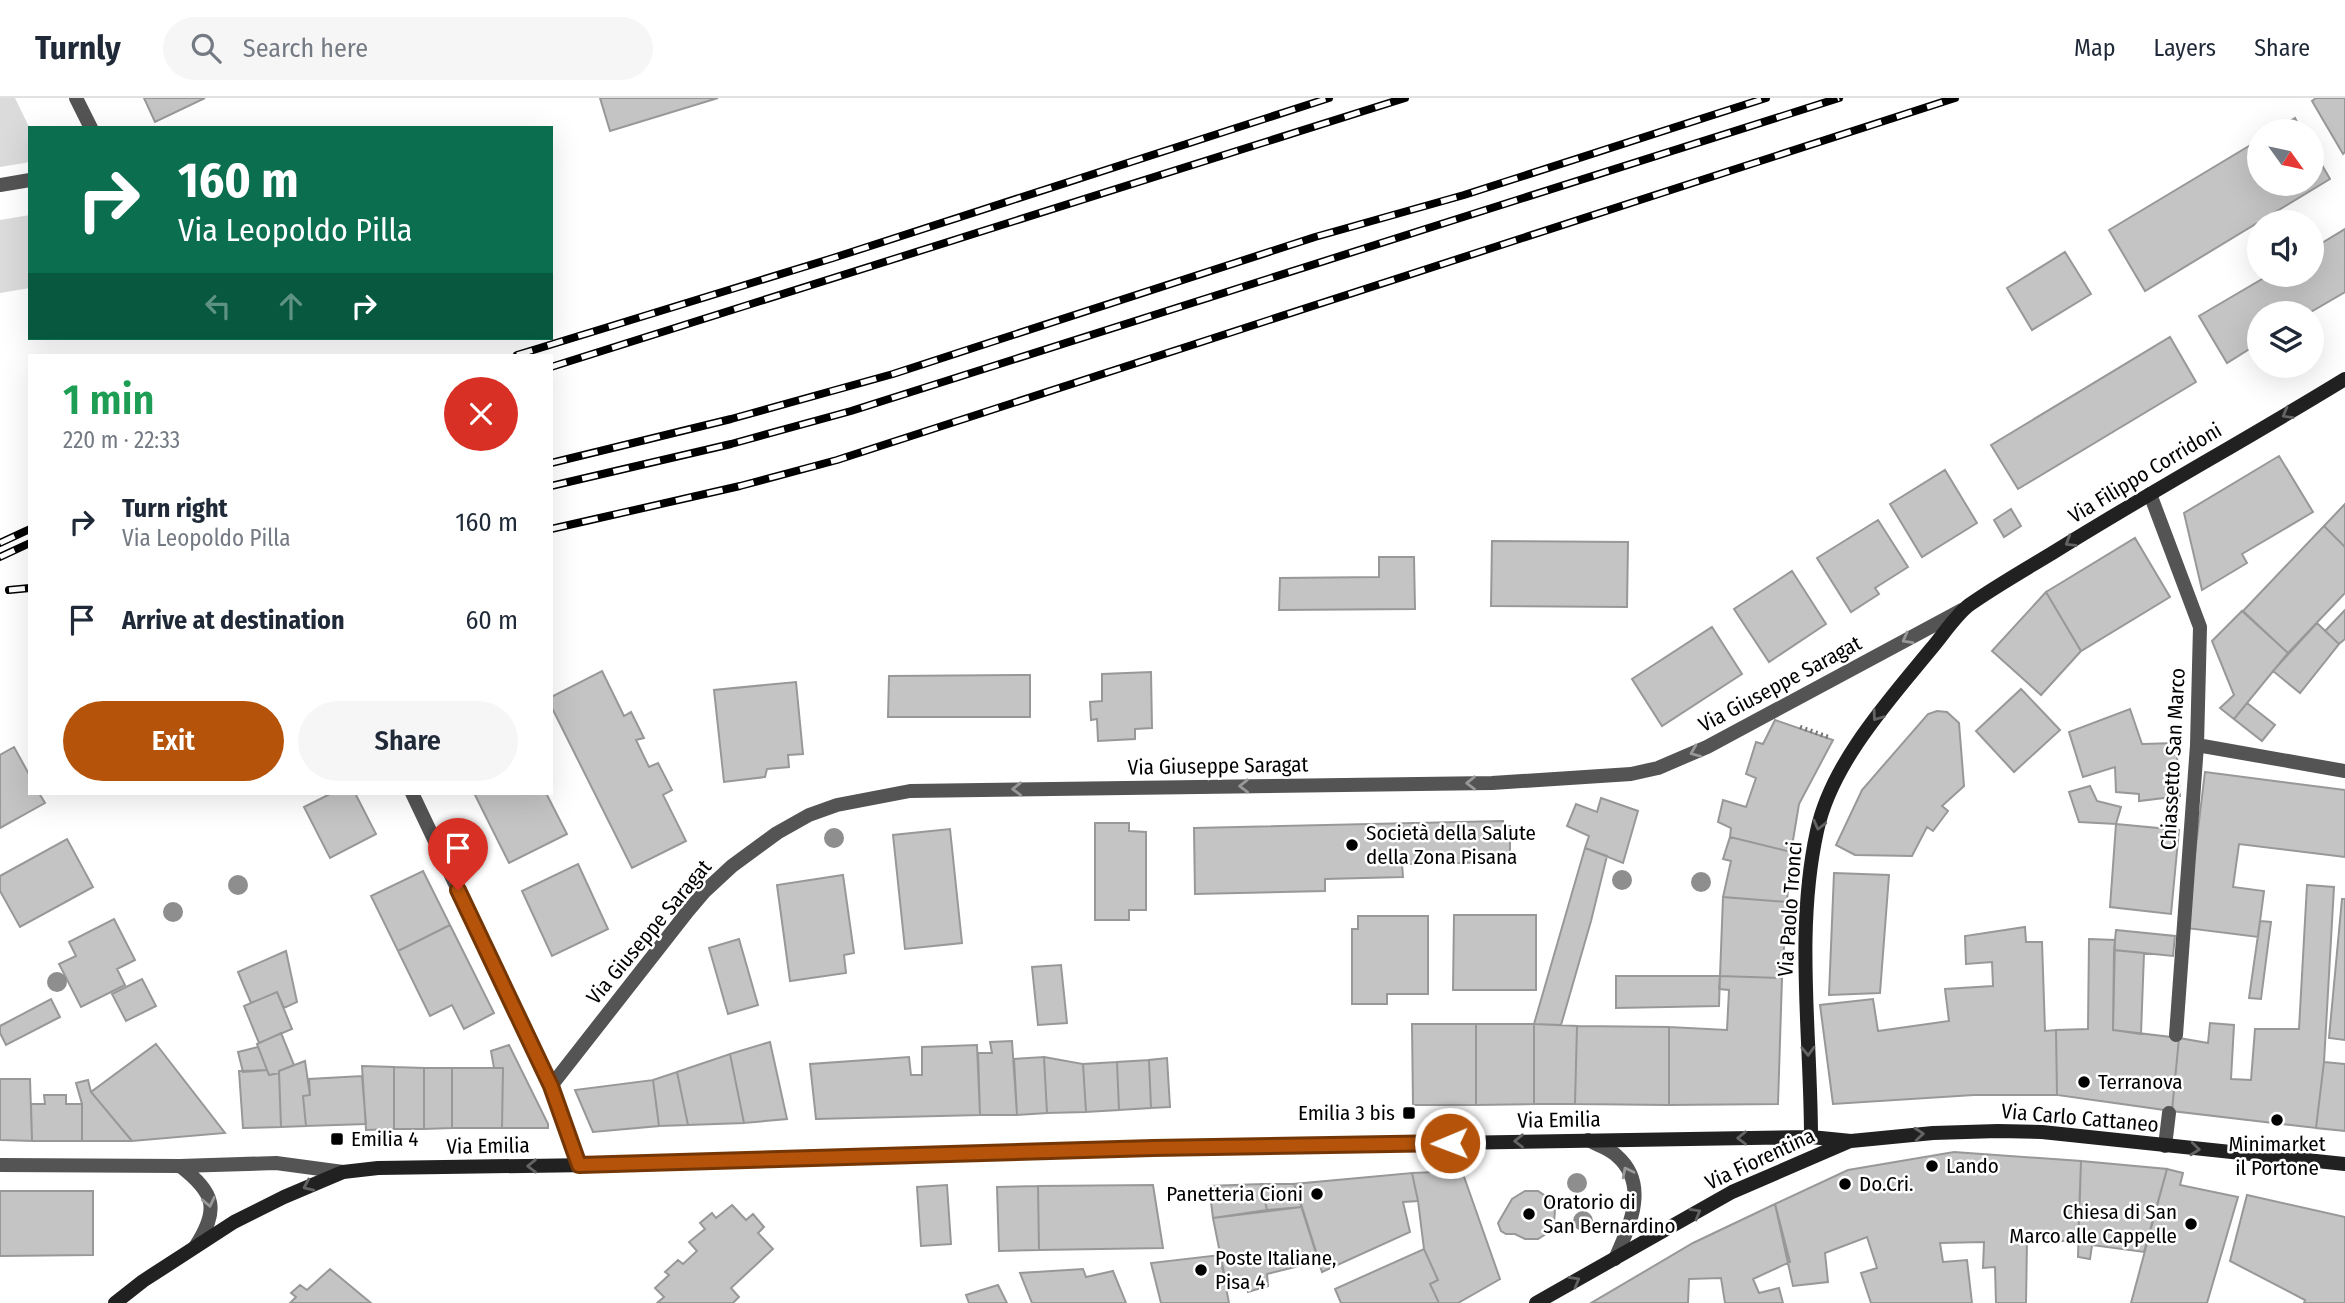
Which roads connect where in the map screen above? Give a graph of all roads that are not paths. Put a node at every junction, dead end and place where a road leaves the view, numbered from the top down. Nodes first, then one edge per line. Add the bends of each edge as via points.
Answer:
1 (76, 98) edge
2 (90, 126) edge
3 (28, 180) edge
4 (0, 185) edge
5 (2345, 379) edge
6 (2150, 494) junction
7 (1967, 607) junction
8 (2197, 745) junction
9 (2345, 771) edge
10 (413, 795) edge
11 (2176, 1035) dead end
12 (551, 1086) junction
13 (2169, 1113) dead end
14 (1811, 1137) junction
15 (1587, 1140) junction
16 (1852, 1141) junction
17 (2165, 1146) junction
18 (2345, 1164) edge
19 (0, 1165) edge
20 (579, 1165) junction
21 (180, 1166) junction
22 (343, 1172) junction
23 (195, 1247) junction
24 (1615, 1259) junction
25 (115, 1303) edge
26 (1536, 1303) edge

1 - 2 street
3 - 4 street
5 -> 6 main road, Via Filippo Corridoni
6 -> 7 main road, Via Filippo Corridoni
6 - 8 street, Chiassetto San Marco via 2200,627
7 -> 12 street, Via Giuseppe Saragat via 1707,747 1631,774 1492,783 911,791 837,805 791,824 719,877
7 -> 14 main road, Via Paolo Tronci via 1881,710 1824,806 1808,897 1805,988
8 - 9 street
8 - 11 street, Chiassetto San Marco
10 - 12 street
12 - 20 street
13 - 17 street
14 -> 15 main road, Via Emilia
14 - 16 main road, Via Carlo Cattaneo
15 -> 20 main road, Via Emilia
24 -> 15 street via 1632,1218 1634,1187 1617,1156
16 -> 17 main road, Via Carlo Cattaneo via 1998,1131
24 -> 16 main road, Via Fiorentina via 1732,1192
17 -> 18 main road, Via Carlo Cattaneo
19 - 21 street, Via Emilia
20 -> 22 main road, Via Emilia
21 - 22 street, Via Emilia via 276,1163
21 -> 23 street, Via Emilia via 202,1184 212,1206
22 -> 23 main road, Via Emilia via 259,1210
23 - 25 main road, Via Emilia
26 -> 24 main road, Via Fiorentina

